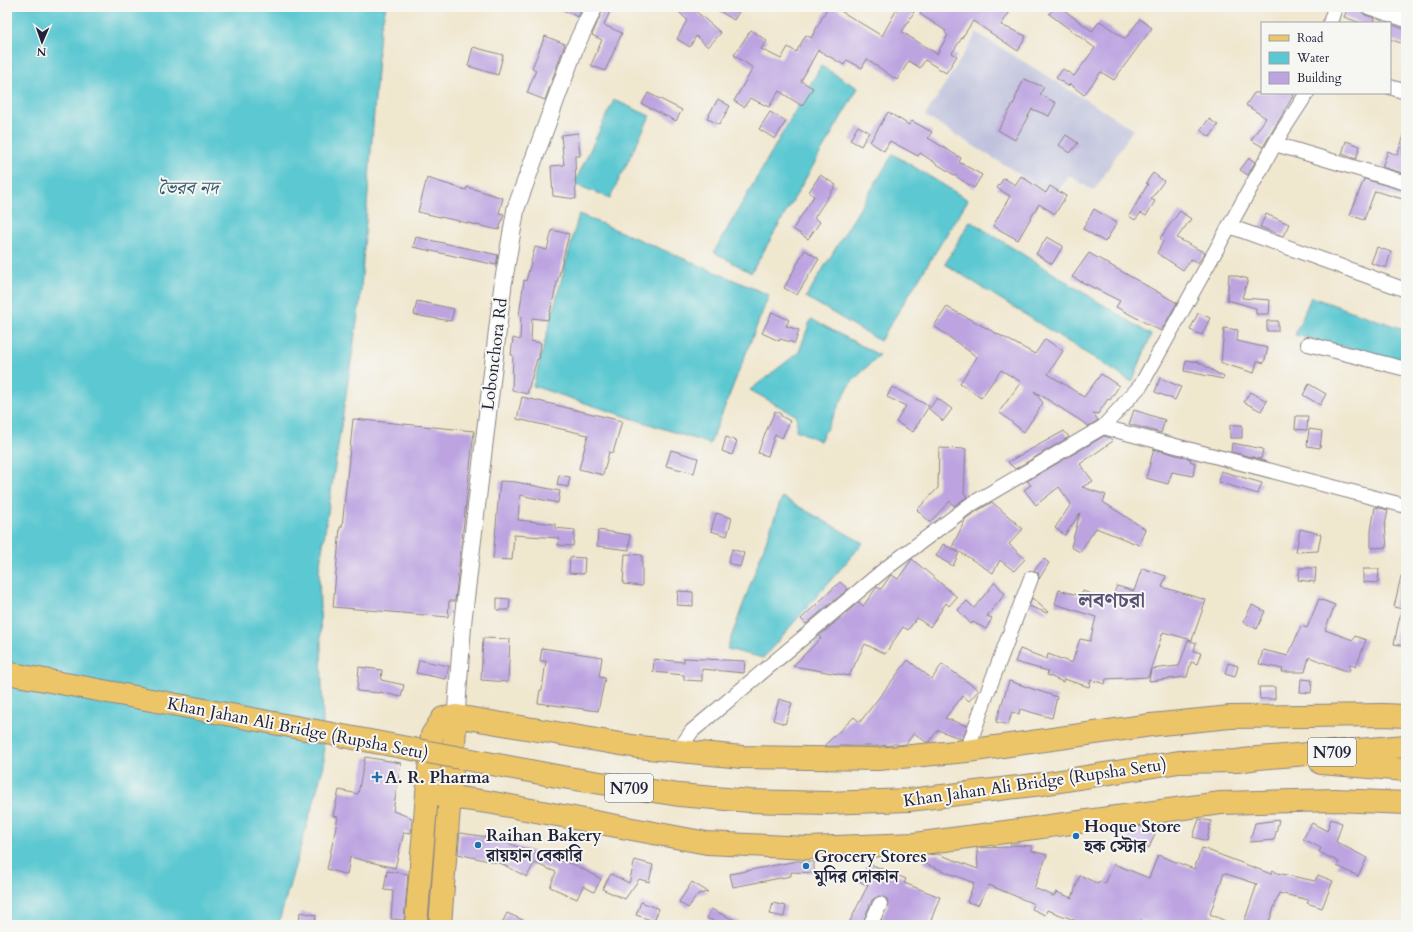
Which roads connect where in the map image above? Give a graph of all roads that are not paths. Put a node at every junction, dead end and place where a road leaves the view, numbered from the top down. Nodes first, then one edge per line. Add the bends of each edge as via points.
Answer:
1 (594, 7) edge
2 (1335, 7) edge
3 (1368, 7) edge
4 (1406, 20) edge
5 (1330, 22) edge
6 (1391, 87) edge
7 (1406, 92) edge
8 (1306, 94) edge
9 (1275, 144) junction
10 (1406, 183) edge
11 (1229, 226) junction
12 (1406, 290) edge
13 (1308, 344) dead end
14 (1406, 369) edge
15 (1103, 427) junction
16 (1406, 506) edge
17 (1031, 578) dead end
18 (7, 673) edge
19 (456, 716) junction
20 (1406, 716) edge
21 (1406, 746) edge
22 (678, 751) junction
23 (967, 751) junction
24 (1258, 758) junction
25 (1406, 770) edge
26 (427, 794) junction
27 (1406, 803) edge
28 (450, 805) junction
29 (880, 904) dead end
30 (416, 925) edge
31 (440, 925) edge
32 (870, 925) edge

1 - 19 street, Lobonchora Rd via 575,47 516,208 503,284 463,619
2 - 5 street
3 - 4 street
6 - 7 street
8 - 9 street
9 - 10 street
9 - 11 street
11 - 12 street
11 - 15 street via 1141,385
13 - 14 street
15 - 16 street
15 - 22 street via 970,505 884,569 692,731
17 - 23 street
18 - 24 main road, Khan Jahan Ali Bridge (Rupsha Setu) / N709, bridge via 562,777 679,795 750,801 826,803 909,800 1042,784 1179,762
19 - 22 main road via 638,747
19 - 26 main road via 443,718 432,735
19 - 28 main road
20 - 23 main road via 1230,717 1151,725
21 - 24 main road, N709
22 - 23 main road via 742,757 878,758
24 - 25 main road, N709
26 - 28 main road
26 - 30 main road
27 - 28 main road via 1335,800 1221,803 923,843 808,848 707,843 488,802
28 - 31 main road
29 - 32 street

